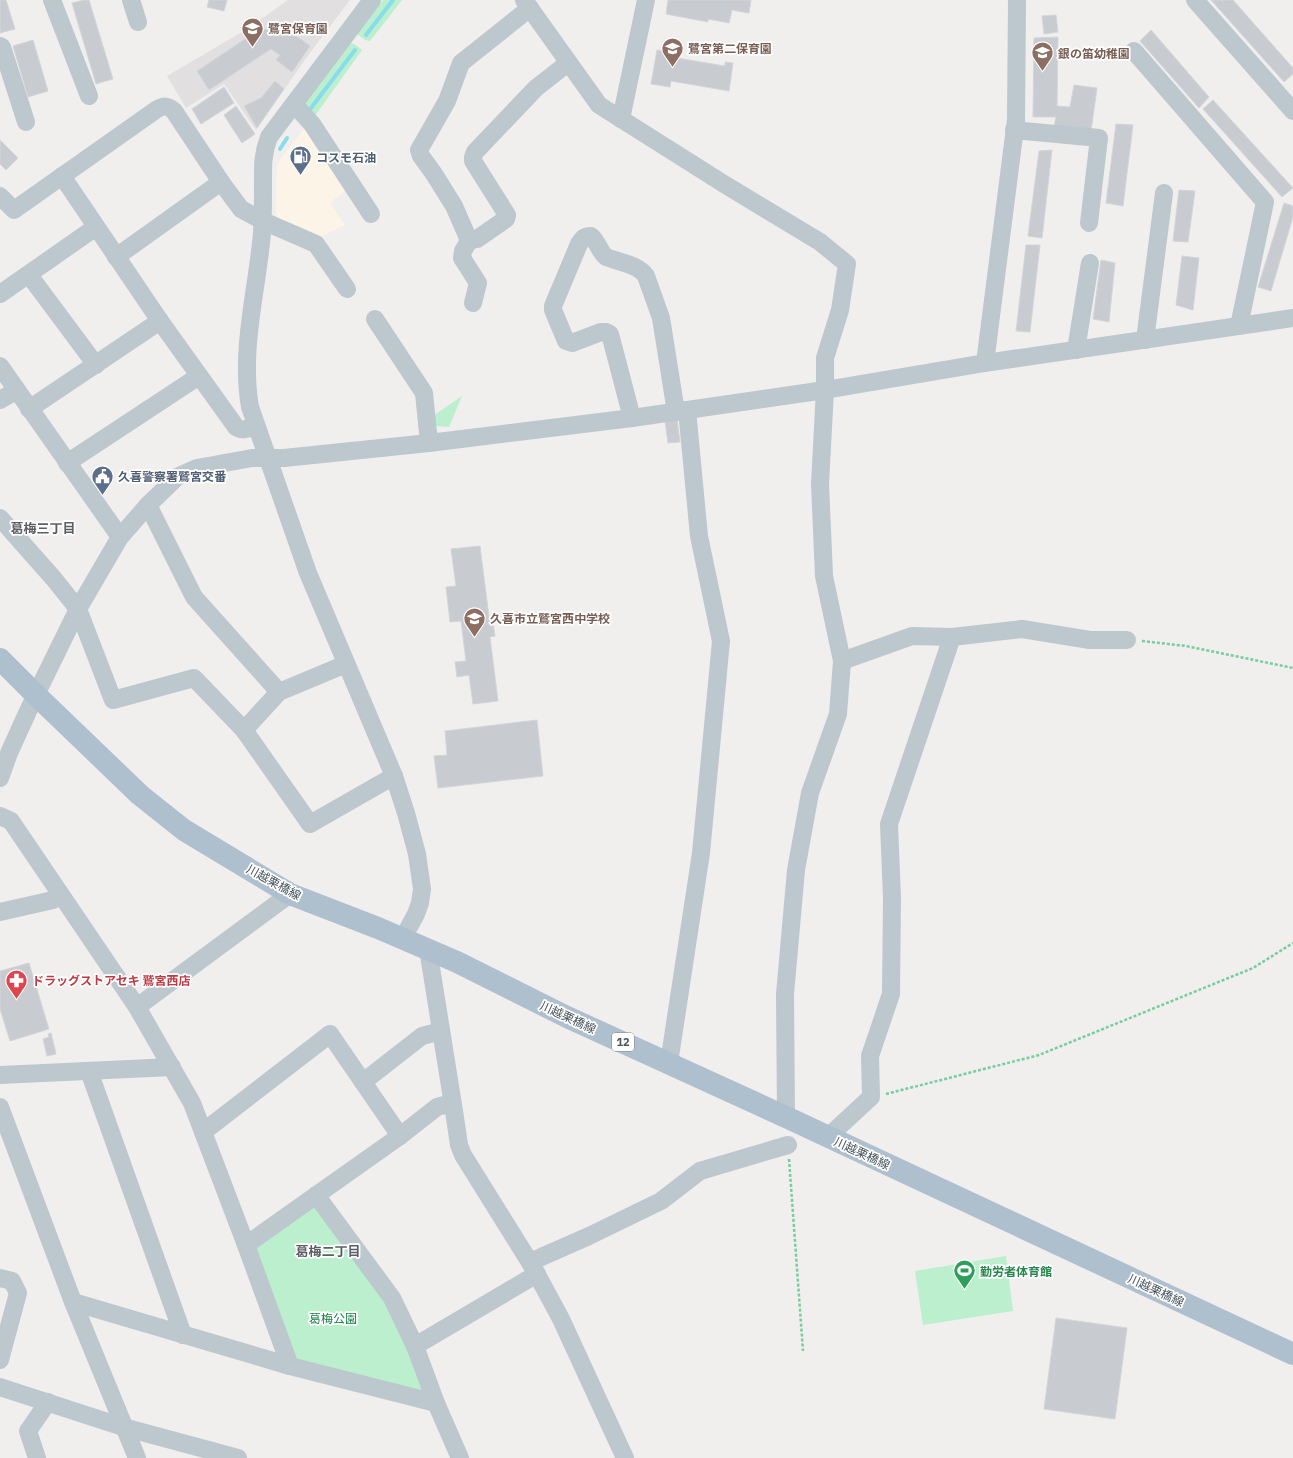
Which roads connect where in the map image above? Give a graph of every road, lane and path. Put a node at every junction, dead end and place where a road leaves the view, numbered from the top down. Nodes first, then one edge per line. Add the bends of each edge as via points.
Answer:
1 (52, 0) edge
2 (131, 0) edge
3 (372, 0) edge
4 (646, 0) edge
5 (1017, 0) edge
6 (1195, 0) edge
7 (527, 4) edge
8 (138, 22) dead end
9 (0, 46) edge
10 (1134, 51) dead end
11 (568, 63) junction
12 (89, 96) dead end
13 (294, 104) junction
14 (1293, 111) edge
15 (621, 119) junction
16 (26, 122) dead end
17 (1014, 130) junction
18 (62, 176) junction
19 (220, 182) junction
20 (1164, 193) dead end
21 (0, 196) edge
22 (371, 214) dead end
23 (263, 221) junction
24 (1089, 223) dead end
25 (96, 227) junction
26 (470, 239) junction
27 (116, 257) junction
28 (1090, 263) dead end
29 (29, 275) junction
30 (347, 289) dead end
31 (0, 294) edge
32 (473, 303) dead end
33 (1293, 318) edge
34 (375, 319) dead end
35 (160, 321) junction
36 (1239, 326) junction
37 (1145, 340) junction
38 (1076, 350) junction
39 (985, 363) junction
40 (96, 365) junction
41 (0, 366) edge
42 (199, 376) junction
43 (17, 390) junction
44 (825, 390) junction
45 (0, 400) edge
46 (30, 409) junction
47 (681, 411) junction
48 (632, 418) junction
49 (256, 426) junction
50 (430, 443) junction
51 (268, 458) junction
52 (67, 463) junction
53 (148, 505) junction
54 (0, 518) edge
55 (120, 537) junction
56 (78, 609) junction
57 (952, 637) junction
58 (1127, 640) joint
59 (0, 659) edge
60 (842, 661) junction
61 (346, 664) junction
62 (1293, 668) edge
63 (279, 692) junction
64 (36, 695) junction
65 (244, 730) junction
66 (4, 751) edge
67 (394, 776) junction
68 (0, 778) edge
69 (0, 816) edge
70 (290, 894) junction
71 (60, 895) junction
72 (0, 912) edge
73 (403, 938) junction
74 (1293, 943) edge
75 (428, 949) junction
76 (137, 1007) junction
77 (441, 1031) junction
78 (669, 1063) junction
79 (172, 1067) junction
80 (89, 1071) junction
81 (0, 1075) edge
82 (363, 1082) junction
83 (872, 1097) junction
84 (452, 1103) junction
85 (0, 1107) edge
86 (786, 1117) junction
87 (203, 1132) junction
88 (400, 1136) junction
89 (828, 1137) junction
90 (788, 1145) joint
91 (316, 1195) junction
92 (246, 1245) junction
93 (533, 1268) junction
94 (0, 1278) edge
95 (73, 1302) junction
96 (184, 1335) junction
97 (415, 1346) junction
98 (803, 1352) dead end
99 (1293, 1354) edge
100 (0, 1360) edge
101 (290, 1366) junction
102 (0, 1387) edge
103 (48, 1402) junction
104 (436, 1403) junction
105 (123, 1427) junction
106 (36, 1458) edge
107 (137, 1458) edge
108 (238, 1458) edge
109 (460, 1458) edge
110 (625, 1458) edge

1 - 12 street
2 - 8 street
3 - 13 street
4 - 15 street
5 - 17 street
6 - 14 street
7 - 11 street
7 - 26 street via 460,63 448,101 419,150 454,206
9 - 16 street
10 - 36 street via 1266,202
11 - 15 street via 599,105
11 - 26 street via 536,88 475,152 473,161 507,215 506,219 476,239
13 - 22 street via 312,124
13 - 23 street via 269,137 265,147
15 - 44 street via 820,242 847,264 840,310 825,358
17 - 24 street via 1099,138
17 - 39 street
18 - 19 street via 160,107 166,106 174,111
18 - 21 street via 14,210
18 - 25 street
19 - 23 street via 241,209
19 - 27 street
20 - 37 street
23 - 30 street via 316,244
23 - 49 street via 247,354 247,392
25 - 27 street
25 - 29 street
26 - 32 street via 462,251 462,258 478,283
27 - 35 street
28 - 38 street
29 - 31 street
29 - 40 street
33 - 36 street
34 - 50 street via 424,393
35 - 40 street
35 - 42 street
36 - 37 street
37 - 38 street
38 - 39 street
39 - 44 street
40 - 46 street
41 - 43 street
42 - 49 street via 236,427 246,430
42 - 52 street
43 - 45 street
43 - 46 street
44 - 47 street
44 - 60 street via 820,484 824,576
46 - 52 street
47 - 48 street
47 - 48 street via 662,322 646,276 637,268 606,258 594,238 587,236 579,244 553,310 569,343 601,332 610,334
47 - 78 street via 699,536 721,641 701,853
48 - 50 street
49 - 51 street
50 - 51 street
51 - 53 street via 252,458 197,468 177,477
51 - 61 street via 308,573
52 - 55 street
53 - 55 street
53 - 63 street via 194,597
54 - 56 street
55 - 56 street
56 - 64 street
56 - 65 street via 113,700 194,678
57 - 58 street via 1022,629 1090,640
57 - 60 street via 912,636
57 - 83 street via 889,824 892,898 891,994 870,1056
58 - 62 path via 1186,646
59 - 64 main road, 川越栗橋線 / 12
60 - 86 street via 838,714 810,793 796,870 785,994
61 - 63 street
61 - 67 street
63 - 65 street
64 - 66 street
64 - 70 main road, 川越栗橋線 / 12 via 140,795 184,830
65 - 67 street via 310,824
66 - 68 street
67 - 73 street via 417,854 422,889 416,914
69 - 71 street via 11,821
70 - 73 main road, 川越栗橋線 / 12
70 - 76 street
71 - 72 street via 52,900
71 - 76 street
73 - 75 main road, 川越栗橋線 / 12
74 - 83 path via 1253,968 1039,1055
75 - 77 street
75 - 78 main road, 川越栗橋線 / 12 via 567,1017
76 - 79 street
77 - 82 street via 422,1036
77 - 84 street
78 - 86 main road, 川越栗橋線 / 12
79 - 80 street
79 - 87 street via 192,1103
80 - 81 street
80 - 96 street
82 - 87 street via 330,1034
82 - 88 street
83 - 89 street
84 - 88 street via 437,1107
84 - 93 street via 459,1145 466,1162
85 - 95 street
86 - 89 main road, 川越栗橋線 / 12
87 - 92 street
88 - 91 street
89 - 99 main road, 川越栗橋線 / 12
90 - 93 street via 700,1171 661,1201 589,1236
90 - 98 path
91 - 92 street
91 - 97 street via 392,1298
92 - 101 street
93 - 97 street
93 - 110 street via 561,1319
94 - 100 street via 12,1281 18,1292
95 - 96 street
95 - 105 street
96 - 101 street
97 - 104 street
101 - 104 street
102 - 103 street
103 - 105 street
103 - 106 street via 28,1431
104 - 109 street
105 - 107 street
105 - 108 street

